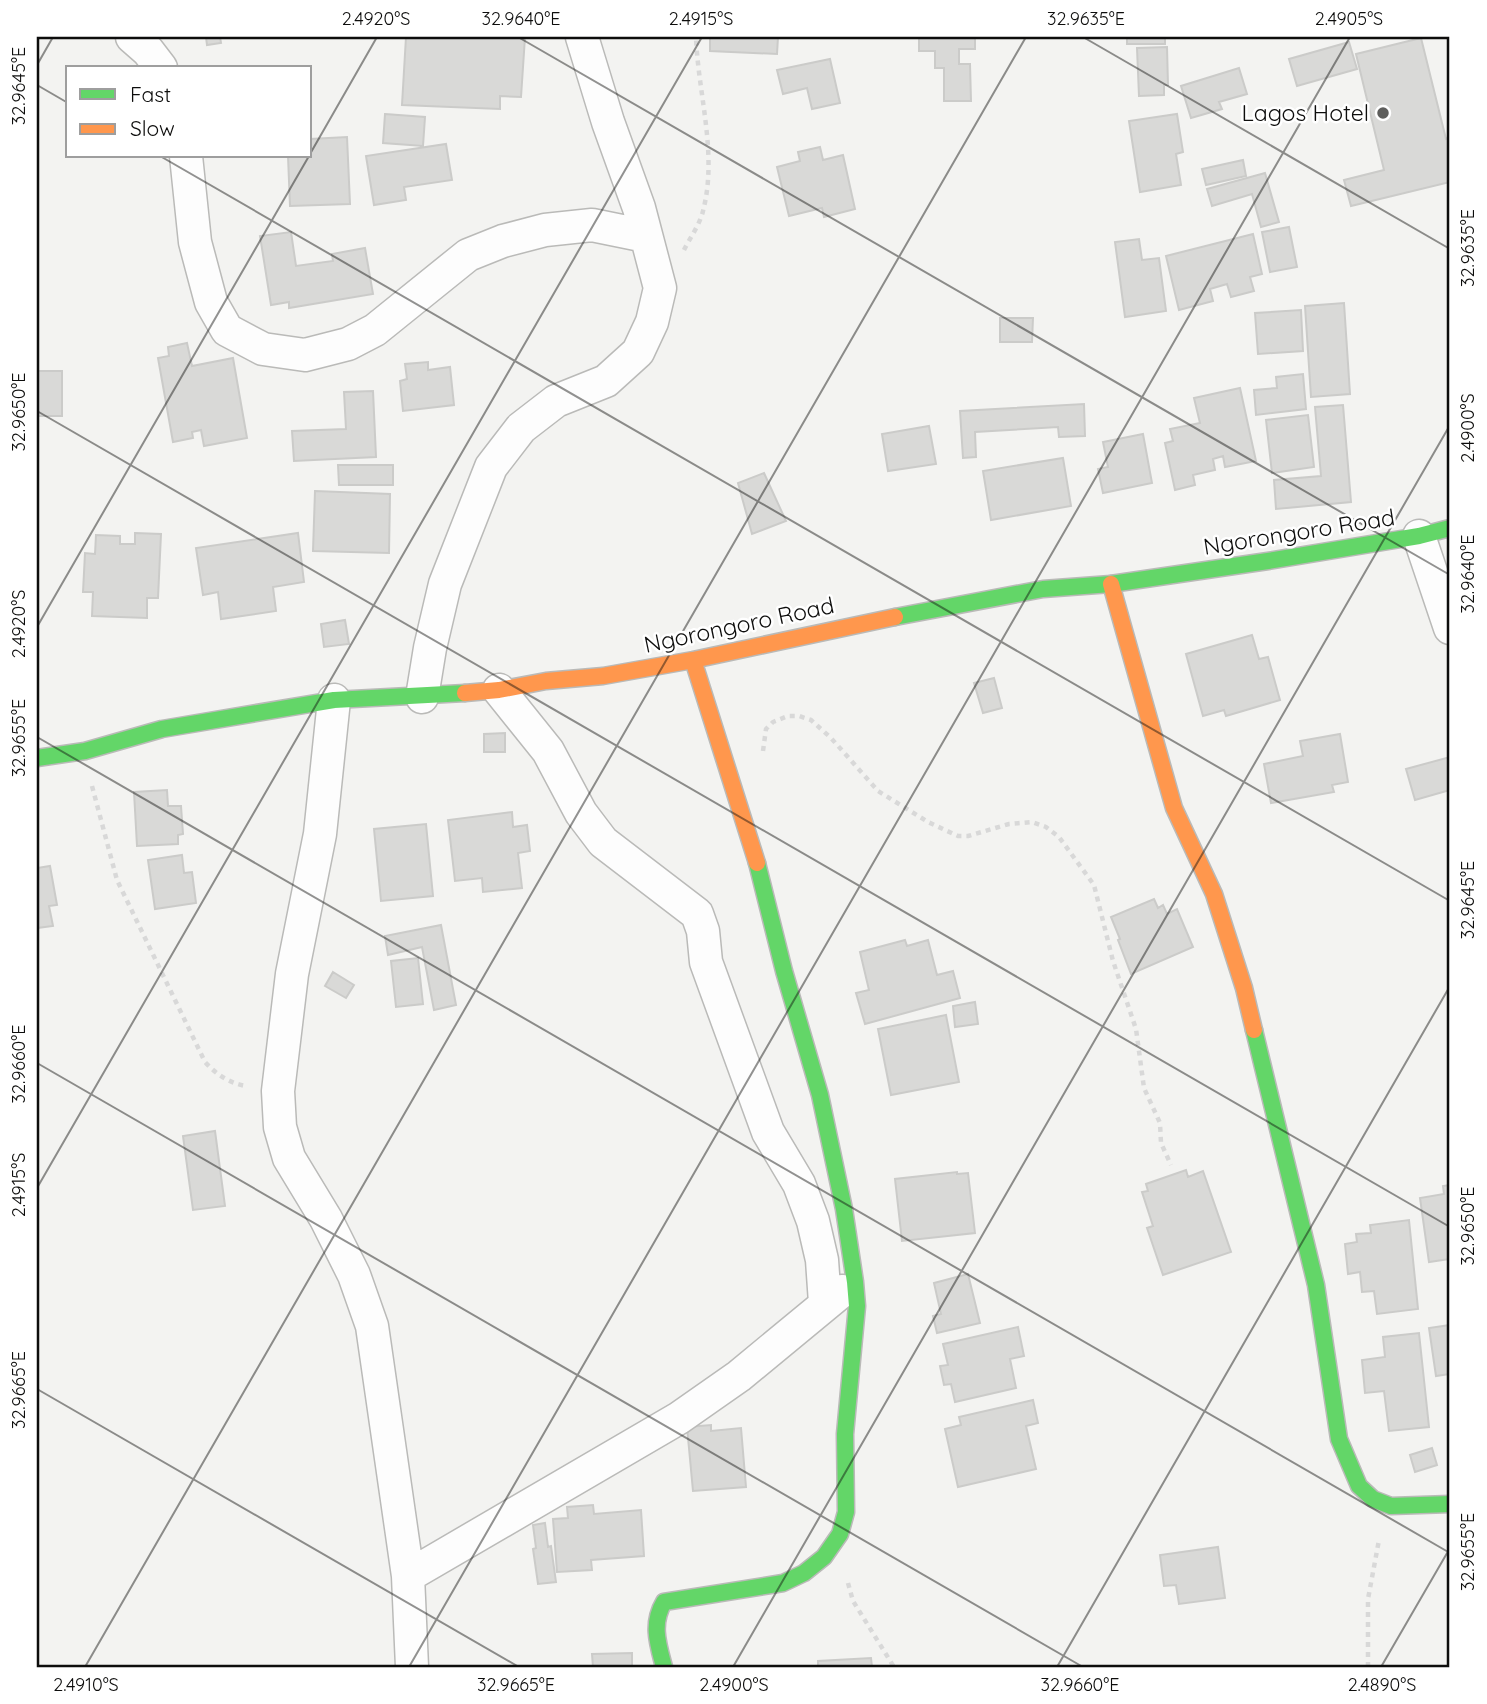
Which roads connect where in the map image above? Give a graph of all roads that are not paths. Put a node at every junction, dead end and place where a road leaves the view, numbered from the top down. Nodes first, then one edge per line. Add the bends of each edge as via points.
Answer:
1 (132, 37) edge
2 (582, 37) edge
3 (159, 66) edge
4 (186, 158) edge
5 (646, 236) junction
6 (1450, 527) edge
7 (1419, 536) junction
8 (1111, 584) junction
9 (1450, 628) edge
10 (693, 660) junction
11 (499, 690) junction
12 (422, 697) junction
13 (334, 700) junction
14 (37, 758) edge
15 (855, 1282) junction
16 (825, 1303) junction
17 (1450, 1504) edge
18 (408, 1576) junction
19 (412, 1667) edge
20 (664, 1667) edge

1 - 3 street
2 - 5 street
4 - 5 street via 195,242 211,302 227,330 264,349 305,355 348,344 375,330 468,255 503,241 592,225
5 - 12 street via 660,288 638,352 606,381 556,401 520,428 491,467 445,584
6 - 7 street, Ngorongoro Road
7 - 8 street, Ngorongoro Road
7 - 9 street
8 - 10 street, Ngorongoro Road via 1042,589
8 - 17 street via 1174,808 1214,894 1244,988 1315,1285 1339,1439 1359,1486 1373,1499 1391,1506
10 - 11 street, Ngorongoro Road
10 - 15 street via 751,841 820,1095
11 - 12 street, Ngorongoro Road
11 - 16 street via 548,751 581,813 603,842 696,914 703,930 706,962 768,1132 799,1184 813,1221
12 - 13 street, Ngorongoro Road
13 - 14 street, Ngorongoro Road via 162,729 85,751
13 - 18 street via 320,834 292,974 278,1091 281,1127 289,1158 326,1219 372,1326
15 - 16 street
15 - 20 street via 857,1306 845,1434 846,1512 840,1534 824,1557 783,1583 664,1602 655,1613
16 - 18 street via 739,1376 679,1418
18 - 19 street

